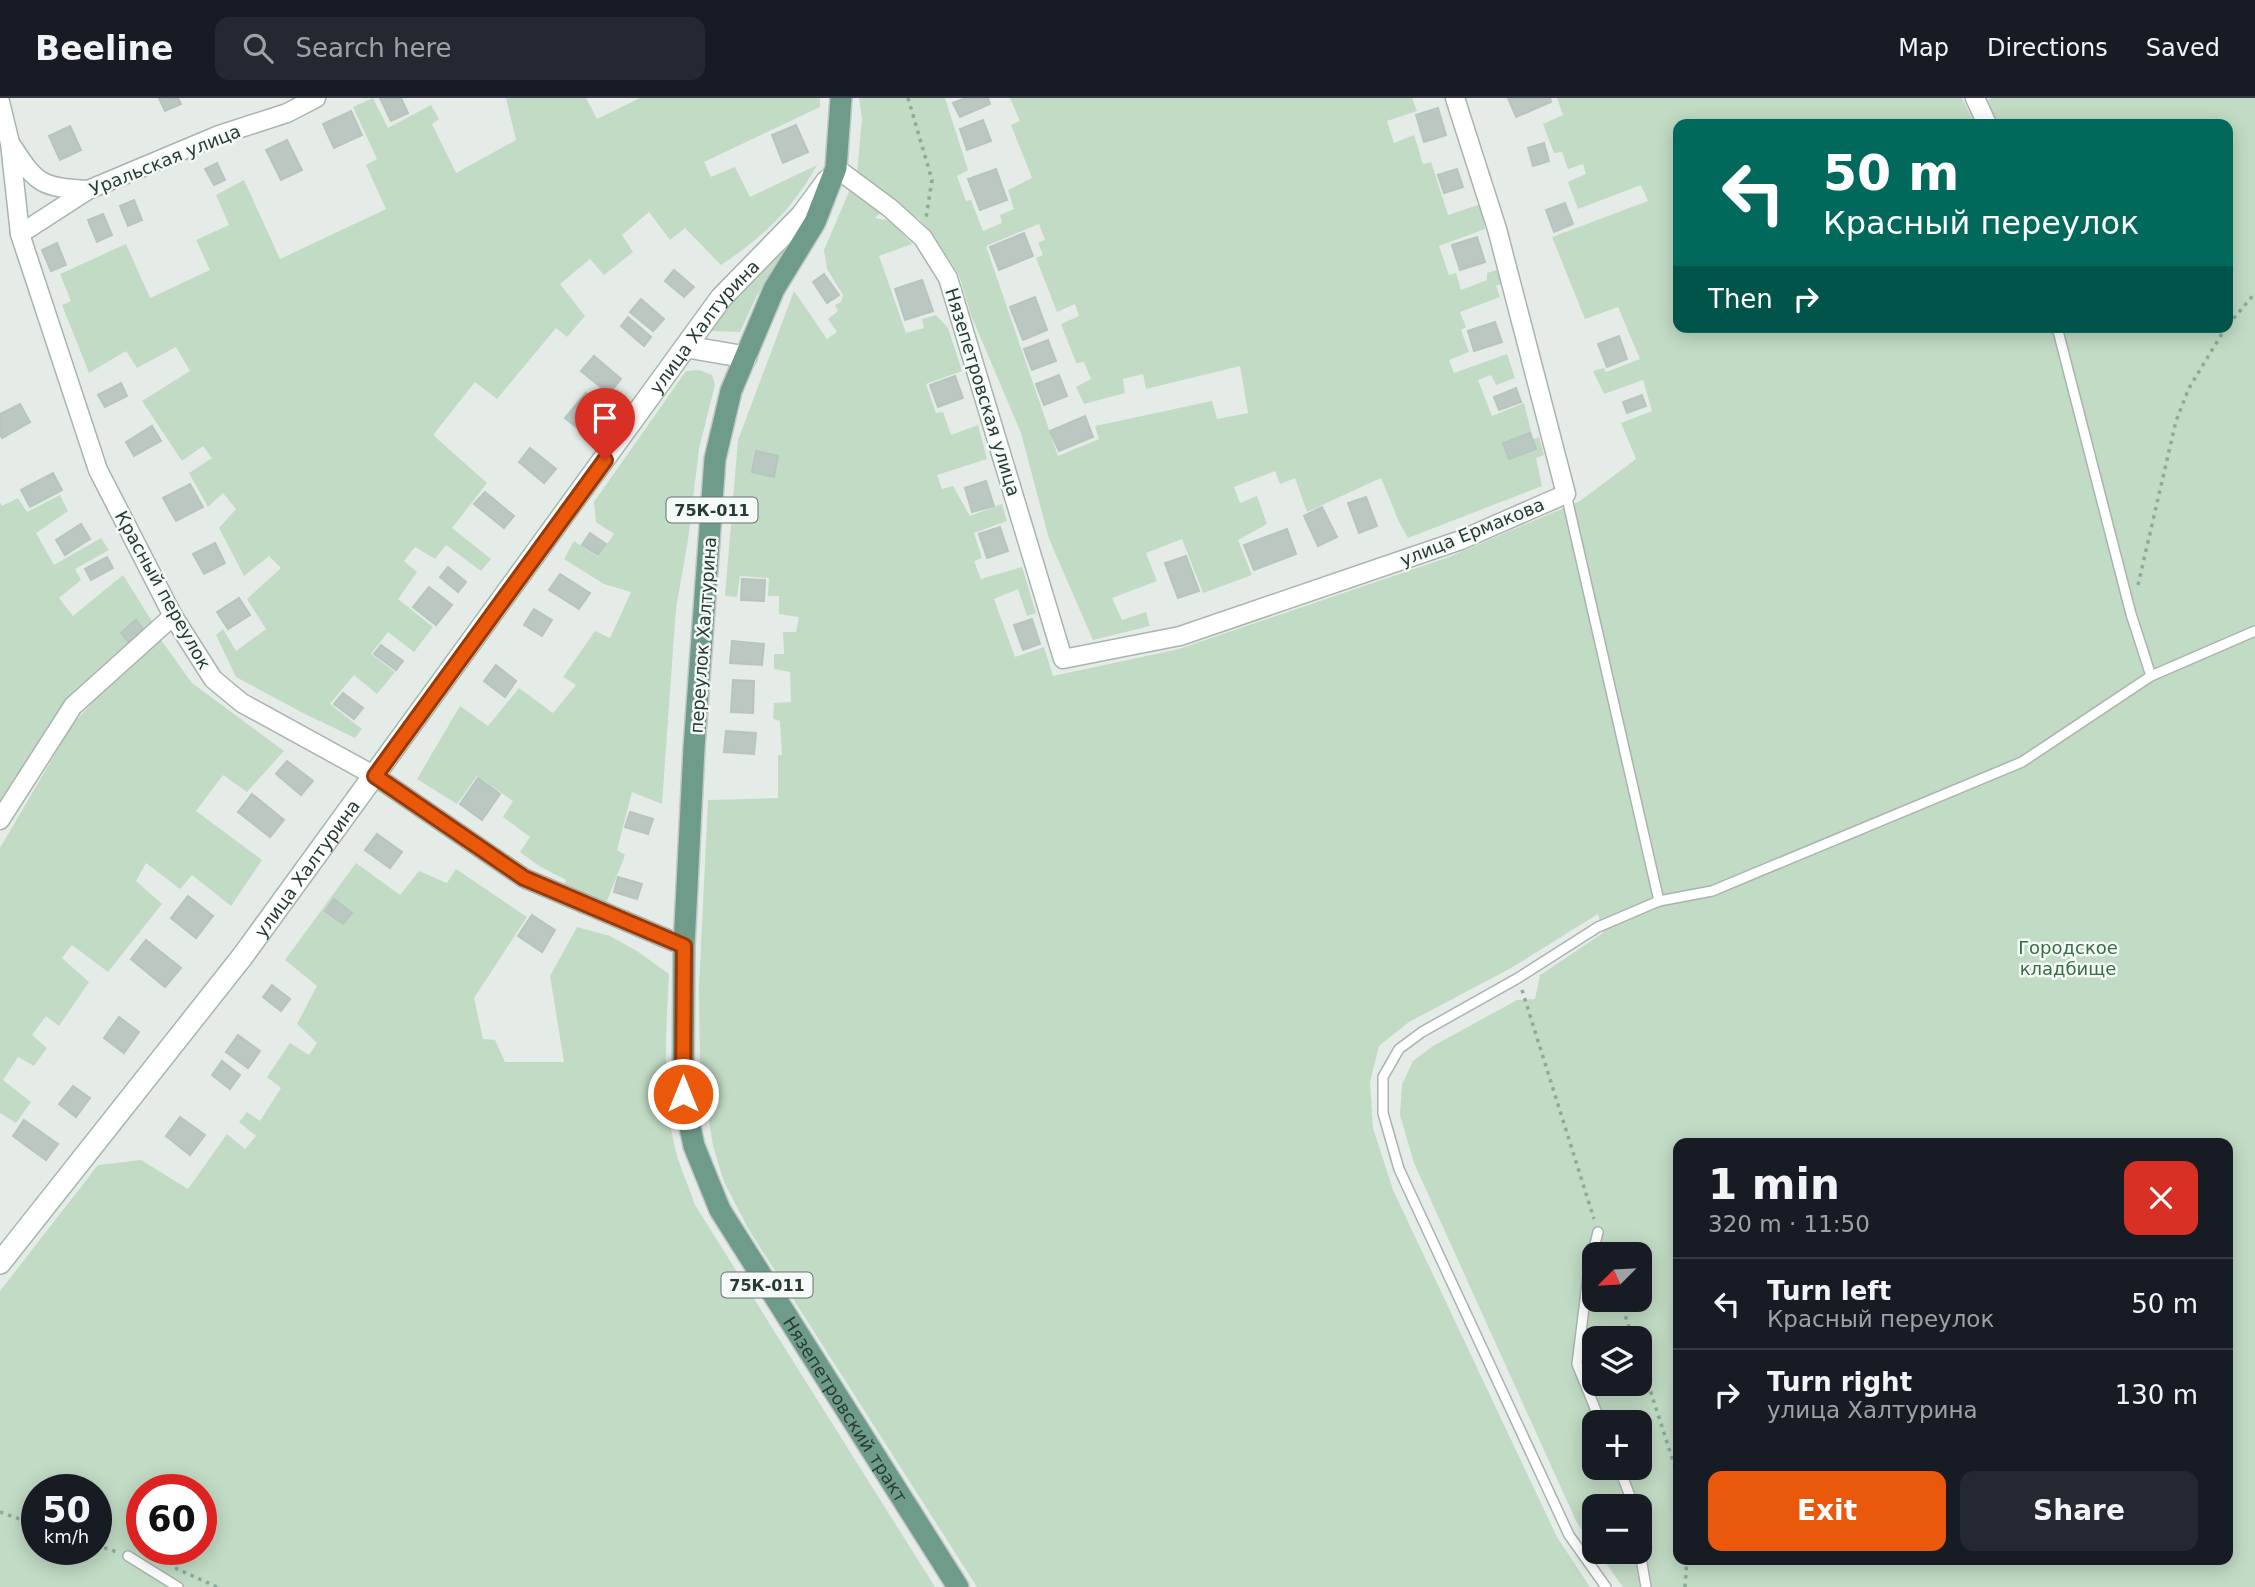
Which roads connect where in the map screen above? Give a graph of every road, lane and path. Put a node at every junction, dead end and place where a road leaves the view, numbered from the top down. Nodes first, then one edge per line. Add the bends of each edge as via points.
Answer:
1 (316, 98) edge
2 (841, 98) edge
3 (908, 98) edge
4 (1455, 98) edge
5 (1975, 98) edge
6 (0, 102) edge
7 (1985, 119) edge
8 (10, 143) junction
9 (836, 168) junction
10 (88, 190) junction
11 (20, 234) junction
12 (923, 238) junction
13 (2255, 293) edge
14 (2233, 319) edge
15 (2059, 333) edge
16 (2223, 333) edge
17 (687, 347) junction
18 (746, 357) junction
19 (1566, 494) junction
20 (2131, 614) junction
21 (173, 616) junction
22 (2255, 631) edge
23 (1063, 659) joint
24 (2151, 676) junction
25 (375, 776) junction
26 (0, 820) edge
27 (1659, 901) junction
28 (684, 946) junction
29 (1518, 978) junction
30 (1598, 1233) joint
31 (0, 1263) edge
32 (1652, 1396) edge
33 (1596, 1410) edge
34 (1673, 1461) edge
35 (0, 1512) edge
36 (21, 1519) edge
37 (1642, 1564) edge
38 (143, 1565) edge
39 (1687, 1565) edge
40 (178, 1587) edge
41 (958, 1587) edge
42 (1606, 1587) edge
43 (1646, 1587) edge
44 (1685, 1587) edge

1 - 10 street, Уральская улица
2 - 9 main road, переулок Халтурина / 75К-011
3 - 12 path via 932,180
4 - 19 street, улица Ермакова via 1497,229
5 - 7 street
6 - 8 street, Красный переулок
8 - 10 street via 29,174 53,187
8 - 11 street, Красный переулок
9 - 12 street, Нязепетровская улица
9 - 17 street, улица Халтурина via 802,215 721,298
9 - 18 main road, переулок Халтурина / 75К-011 via 815,222 774,289
10 - 11 street, Уральская улица
11 - 21 street, Красный переулок via 98,470
12 - 23 street, Нязепетровская улица via 948,278
13 - 14 path
15 - 20 lane
16 - 20 path via 2189,388 2176,421
17 - 18 street
17 - 25 street, улица Халтурина
18 - 28 main road, переулок Халтурина / 75К-011 via 731,391 715,459
19 - 23 street, улица Ермакова via 1461,540 1180,636
19 - 27 lane
20 - 24 lane
21 - 25 street, Красный переулок via 213,679 242,703
21 - 26 street via 73,706
22 - 24 lane
24 - 27 lane via 2022,762 1712,891
25 - 28 street, Красный переулок via 524,878
25 - 31 street, улица Халтурина via 242,957
27 - 29 lane via 1598,927
28 - 41 main road, Нязепетровский тракт / 75К-011 via 683,1094 694,1146 720,1210
29 - 30 path
29 - 42 lane via 1399,1049 1383,1077 1383,1113 1399,1169 1569,1535
30 - 33 lane via 1577,1364
32 - 34 path
35 - 36 path
37 - 43 lane
38 - 40 lane
39 - 44 path

